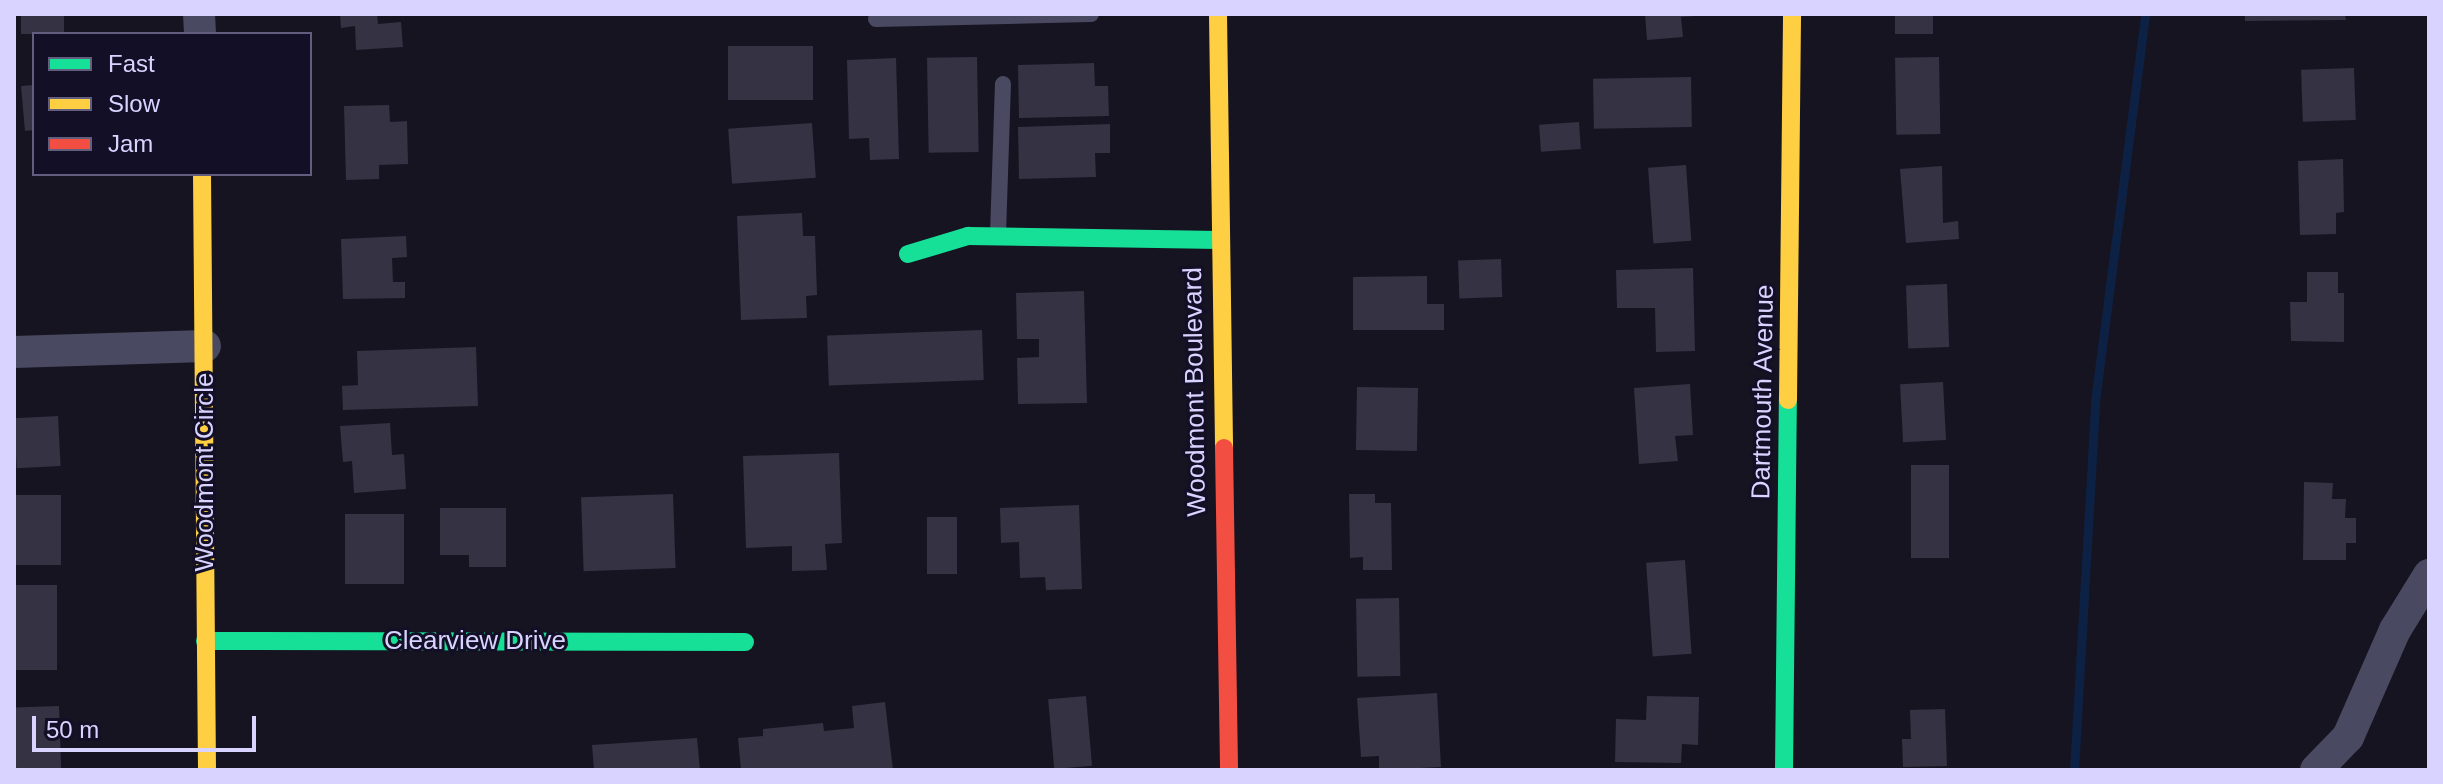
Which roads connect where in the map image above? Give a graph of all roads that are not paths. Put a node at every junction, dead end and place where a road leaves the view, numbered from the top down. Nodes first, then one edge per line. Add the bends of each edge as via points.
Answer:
1 (1091, 14) edge
2 (1218, 14) edge
3 (1792, 14) edge
4 (876, 19) dead end
5 (1003, 84) dead end
6 (202, 176) edge
7 (998, 237) junction
8 (1219, 240) junction
9 (908, 254) dead end
10 (205, 346) junction
11 (14, 352) edge
12 (2429, 575) edge
13 (205, 641) junction
14 (745, 642) dead end
15 (207, 770) edge
16 (1229, 770) edge
17 (1784, 770) edge
18 (2316, 770) edge

1 - 4 lane
2 - 8 street, Woodmont Boulevard
3 - 17 street, Dartmouth Avenue
5 - 7 lane
6 - 10 street, Woodmont Circle
7 - 8 street
7 - 9 street via 968,236
8 - 16 street, Woodmont Boulevard
10 - 11 street
10 - 13 street, Woodmont Circle
12 - 18 street via 2395,630 2348,737
13 - 14 street, Clearview Drive
13 - 15 street, Woodmont Circle

